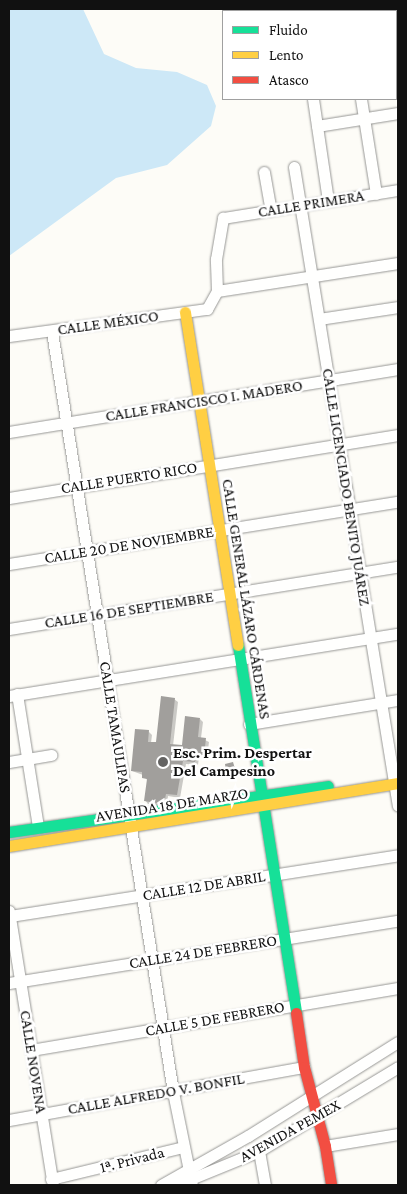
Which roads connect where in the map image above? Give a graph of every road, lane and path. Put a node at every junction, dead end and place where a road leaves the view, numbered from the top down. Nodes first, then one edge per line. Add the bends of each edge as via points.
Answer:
1 (313, 100) edge
2 (361, 100) edge
3 (398, 113) edge
4 (364, 118) junction
5 (317, 126) junction
6 (294, 167) dead end
7 (264, 172) dead end
8 (398, 190) edge
9 (376, 194) junction
10 (328, 201) junction
11 (300, 206) junction
12 (271, 210) junction
13 (398, 263) edge
14 (312, 278) junction
15 (218, 291) junction
16 (398, 307) edge
17 (185, 312) junction
18 (318, 320) junction
19 (52, 332) junction
20 (9, 336) edge
21 (398, 369) edge
22 (328, 381) junction
23 (198, 402) junction
24 (66, 423) junction
25 (9, 432) edge
26 (398, 436) edge
27 (339, 445) junction
28 (208, 466) junction
29 (77, 487) junction
30 (9, 498) edge
31 (398, 502) edge
32 (350, 510) junction
33 (218, 531) junction
34 (87, 552) junction
35 (9, 564) edge
36 (398, 567) edge
37 (360, 573) junction
38 (229, 594) junction
39 (97, 615) junction
40 (9, 630) edge
41 (398, 634) edge
42 (371, 638) junction
43 (239, 659) junction
44 (108, 680) junction
45 (13, 695) edge
46 (398, 700) edge
47 (381, 702) junction
48 (249, 724) junction
49 (51, 755) dead end
50 (26, 759) junction
51 (9, 762) edge
52 (396, 779) edge
53 (262, 802) junction
54 (398, 806) edge
55 (130, 814) junction
56 (38, 827) junction
57 (132, 828) junction
58 (9, 832) edge
59 (9, 846) edge
60 (398, 855) edge
61 (273, 875) junction
62 (142, 896) junction
63 (9, 913) edge
64 (398, 921) edge
65 (284, 939) junction
66 (153, 960) junction
67 (14, 982) edge
68 (398, 988) edge
69 (294, 1006) junction
70 (164, 1028) junction
71 (398, 1042) edge
72 (31, 1050) junction
73 (304, 1067) junction
74 (398, 1067) edge
75 (174, 1092) junction
76 (312, 1095) junction
77 (41, 1115) junction
78 (318, 1117) junction
79 (9, 1120) edge
80 (398, 1134) edge
81 (325, 1146) junction
82 (183, 1147) junction
83 (259, 1151) junction
84 (188, 1168) junction
85 (52, 1182) edge
86 (191, 1183) edge
87 (161, 1185) edge
88 (176, 1185) edge
89 (265, 1185) edge
90 (331, 1185) edge

1 - 5 street
2 - 4 street
3 - 4 street
4 - 5 street
4 - 9 street
5 - 10 street
6 - 11 street, CALLE LICENCIADO BENITO JUÁREZ
7 - 12 street
8 - 9 street, CALLE PRIMERA
9 - 10 street, CALLE PRIMERA
10 - 11 street, CALLE PRIMERA
11 - 12 street, CALLE PRIMERA
11 - 14 street, CALLE LICENCIADO BENITO JUÁREZ
12 - 15 street, CALLE PRIMERA via 223,218 216,259
13 - 14 street
14 - 15 street
14 - 18 street, CALLE LICENCIADO BENITO JUÁREZ
15 - 17 street, CALLE MÉXICO via 207,309
16 - 18 street
17 - 19 street, CALLE MÉXICO
17 - 23 street, CALLE GENERAL LÁZARO CÁRDENAS
18 - 22 street, CALLE LICENCIADO BENITO JUÁREZ
19 - 20 street, CALLE MÉXICO
19 - 24 street, CALLE TAMAULIPAS
21 - 22 street, CALLE FRANCISCO I. MADERO
22 - 23 street, CALLE FRANCISCO I. MADERO
22 - 27 street, CALLE LICENCIADO BENITO JUÁREZ
23 - 24 street, CALLE FRANCISCO I. MADERO
23 - 28 street, CALLE GENERAL LÁZARO CÁRDENAS
24 - 25 street, CALLE FRANCISCO I. MADERO
24 - 29 street, CALLE TAMAULIPAS
26 - 27 street, CALLE PUERTO RICO
27 - 28 street, CALLE PUERTO RICO
27 - 32 street, CALLE LICENCIADO BENITO JUÁREZ
28 - 29 street, CALLE PUERTO RICO
28 - 33 street, CALLE GENERAL LÁZARO CÁRDENAS
29 - 30 street, CALLE PUERTO RICO
29 - 34 street, CALLE TAMAULIPAS
31 - 32 street, CALLE 20 DE NOVIEMBRE
32 - 33 street, CALLE 20 DE NOVIEMBRE
32 - 37 street, CALLE LICENCIADO BENITO JUÁREZ
33 - 34 street, CALLE 20 DE NOVIEMBRE
33 - 38 street, CALLE GENERAL LÁZARO CÁRDENAS
34 - 35 street, CALLE 20 DE NOVIEMBRE
34 - 39 street, CALLE TAMAULIPAS
36 - 37 street, CALLE 16 DE SEPTIEMBRE
37 - 38 street, CALLE 16 DE SEPTIEMBRE
37 - 42 street, CALLE LICENCIADO BENITO JUÁREZ
38 - 39 street, CALLE 16 DE SEPTIEMBRE
38 - 43 street, CALLE GENERAL LÁZARO CÁRDENAS
39 - 40 street, CALLE 16 DE SEPTIEMBRE
39 - 44 street, CALLE TAMAULIPAS
41 - 42 street
42 - 43 street
42 - 47 street, CALLE LICENCIADO BENITO JUÁREZ
43 - 44 street
43 - 48 street, CALLE GENERAL LÁZARO CÁRDENAS
44 - 45 street
44 - 55 street, CALLE TAMAULIPAS
45 - 50 street
46 - 47 street
47 - 48 street
47 - 52 street, CALLE LICENCIADO BENITO JUÁREZ
48 - 53 street, CALLE GENERAL LÁZARO CÁRDENAS
49 - 50 street
50 - 51 street
50 - 56 street
52 - 53 street, AVENIDA 18 DE MARZO
52 - 54 street, CALLE LICENCIADO BENITO JUÁREZ
53 - 55 street, AVENIDA 18 DE MARZO
53 - 57 street, AVENIDA 18 DE MARZO
53 - 61 street, CALLE GENERAL LÁZARO CÁRDENAS
55 - 56 street, AVENIDA 18 DE MARZO
55 - 57 street, CALLE TAMAULIPAS
56 - 58 street, AVENIDA 18 DE MARZO
57 - 59 street, AVENIDA 18 DE MARZO
57 - 62 street, CALLE TAMAULIPAS
60 - 61 street, CALLE 12 DE ABRIL
61 - 62 street, CALLE 12 DE ABRIL
61 - 65 street, CALLE GENERAL LÁZARO CÁRDENAS
62 - 63 street, CALLE 12 DE ABRIL
62 - 66 street, CALLE TAMAULIPAS
63 - 67 street, CALLE NOVENA
64 - 65 street, CALLE 24 DE FEBRERO
65 - 66 street, CALLE 24 DE FEBRERO
65 - 69 street, CALLE GENERAL LÁZARO CÁRDENAS
66 - 67 street, CALLE 24 DE FEBRERO
66 - 70 street, CALLE TAMAULIPAS
67 - 72 street, CALLE NOVENA
68 - 69 street, CALLE 5 DE FEBRERO
69 - 70 street, CALLE 5 DE FEBRERO
69 - 73 street, CALLE GENERAL LÁZARO CÁRDENAS
70 - 72 street, CALLE 5 DE FEBRERO
70 - 75 street, CALLE TAMAULIPAS
71 - 76 street
72 - 77 street, CALLE NOVENA
73 - 75 street, CALLE ALFREDO V. BONFIL
73 - 76 street, CALLE GENERAL LÁZARO CÁRDENAS
74 - 78 street, AVENIDA PEMEX
75 - 77 street, CALLE ALFREDO V. BONFIL
75 - 82 street, CALLE TAMAULIPAS
76 - 78 street, CALLE GENERAL LÁZARO CÁRDENAS
76 - 84 street via 248,1136
77 - 79 street, CALLE ALFREDO V. BONFIL
77 - 85 street, CALLE NOVENA
78 - 81 street, CALLE GENERAL LÁZARO CÁRDENAS
78 - 83 street, AVENIDA PEMEX
80 - 81 street
81 - 90 street, CALLE GENERAL LÁZARO CÁRDENAS
82 - 84 street, CALLE TAMAULIPAS
82 - 85 street, 1ª. Privada
83 - 86 street, AVENIDA PEMEX
83 - 89 street
84 - 86 street, CALLE TAMAULIPAS
84 - 87 street
86 - 88 street, AVENIDA PEMEX

